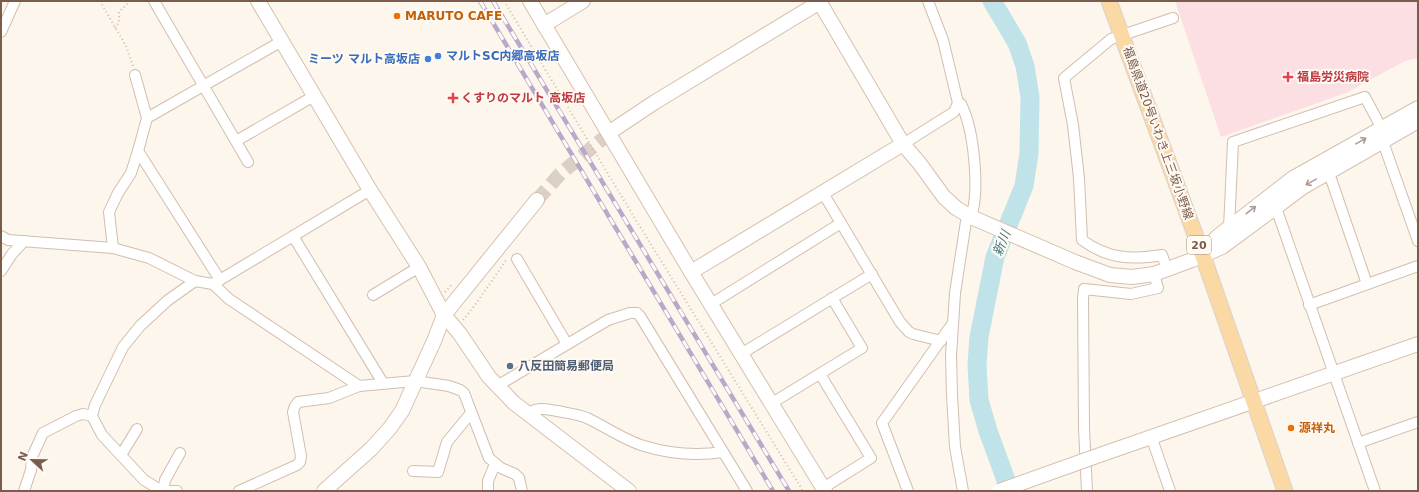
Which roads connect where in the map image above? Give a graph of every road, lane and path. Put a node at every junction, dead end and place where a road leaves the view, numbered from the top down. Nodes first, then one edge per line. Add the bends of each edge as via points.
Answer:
1 (15, 1) edge
2 (100, 1) edge
3 (130, 1) edge
4 (154, 1) edge
5 (258, 1) edge
6 (504, 1) edge
7 (530, 1) edge
8 (584, 1) edge
9 (928, 1) edge
10 (1110, 1) edge
11 (820, 2) edge
12 (1174, 18) dead end
13 (544, 25) junction
14 (115, 28) junction
15 (1, 32) edge
16 (1122, 35) junction
17 (282, 41) junction
18 (136, 75) joint
19 (203, 86) junction
20 (314, 96) junction
21 (958, 103) junction
22 (1418, 108) edge
23 (147, 118) junction
24 (1418, 121) edge
25 (616, 128) tunnel mouth
26 (1383, 135) junction
27 (236, 141) junction
28 (903, 144) junction
29 (138, 151) junction
30 (248, 162) dead end
31 (1328, 172) junction
32 (370, 190) junction
33 (823, 193) junction
34 (537, 200) tunnel mouth
35 (1273, 201) junction
36 (972, 218) junction
37 (841, 223) junction
38 (1229, 228) junction
39 (1, 236) edge
40 (293, 236) junction
41 (24, 241) junction
42 (1418, 241) edge
43 (113, 248) junction
44 (1203, 256) junction
45 (514, 257) joint
46 (1418, 266) edge
47 (419, 268) junction
48 (1, 271) edge
49 (1161, 271) junction
50 (691, 272) junction
51 (872, 274) junction
52 (195, 281) junction
53 (216, 282) junction
54 (1367, 284) junction
55 (372, 295) dead end
56 (832, 298) junction
57 (711, 304) junction
58 (1309, 305) junction
59 (444, 314) junction
60 (953, 323) junction
61 (456, 329) junction
62 (941, 341) junction
63 (567, 344) junction
64 (1418, 344) edge
65 (741, 354) junction
66 (1333, 373) junction
67 (820, 374) junction
68 (415, 381) junction
69 (383, 383) junction
70 (359, 386) junction
71 (497, 386) junction
72 (1253, 400) junction
73 (772, 403) junction
74 (471, 413) junction
75 (528, 413) junction
76 (92, 416) junction
77 (1418, 423) edge
78 (137, 429) dead end
79 (1151, 436) junction
80 (1358, 443) junction
81 (723, 452) junction
82 (180, 453) dead end
83 (121, 455) junction
84 (495, 464) junction
85 (413, 471) dead end
86 (824, 490) edge
87 (24, 491) edge
88 (163, 491) edge
89 (166, 491) edge
90 (177, 491) edge
91 (239, 491) edge
92 (324, 491) edge
93 (488, 491) edge
94 (522, 491) edge
95 (628, 491) edge
96 (747, 491) edge
97 (803, 491) edge
98 (908, 491) edge
99 (963, 491) edge
100 (999, 491) edge
101 (1087, 491) edge
102 (1170, 491) edge
103 (1285, 491) edge
104 (1375, 491) edge

1 - 15 street
2 - 14 path
3 - 14 path via 119,12 119,22
4 - 19 street
5 - 17 street
6 - 97 path
7 - 13 street
8 - 13 street
9 - 21 street via 943,40
10 - 16 main road, 福島県道20号いわき上三坂小野線 / 20
11 - 25 street
11 - 28 street
12 - 16 street
13 - 50 street
14 - 18 path via 126,46
16 - 44 main road, 福島県道20号いわき上三坂小野線 / 20
16 - 49 street via 1111,39 1064,78 1079,178 1082,240 1107,254 1120,257 1143,258 1162,255
17 - 19 street
17 - 20 street
18 - 23 street
19 - 23 street
19 - 27 street
20 - 27 street
20 - 32 street
21 - 28 street via 954,112
21 - 36 street via 961,104 967,118 973,151 975,201
22 - 26 street
23 - 29 street
24 - 26 street
26 - 31 street
35 -> 26 street via 1293,178
26 - 38 street via 1365,97 1233,142
26 - 42 street
27 - 30 street
28 - 33 street
28 - 36 street via 944,197
29 - 43 street via 131,173 109,212
29 - 53 street
31 -> 35 street
31 - 54 street
32 - 40 street
32 - 47 street
33 - 37 street
33 - 50 street
34 - 59 street
38 -> 35 street
35 - 44 street via 1222,247
35 - 58 street
36 - 49 street via 1110,275 1132,277
36 - 60 street via 956,293
37 - 51 street
37 - 57 street
38 - 44 street via 1217,237
39 - 41 street via 8,240
40 - 53 street
40 - 69 street
41 - 43 street
41 - 48 street
43 - 52 street via 150,258
44 - 49 street
44 - 72 main road, 福島県道20号いわき上三坂小野線 / 20
45 - 61 path
45 - 63 street
46 - 54 street
47 - 55 street
47 - 59 street
49 - 101 street via 1158,288 1144,292 1131,294 1084,289 1084,428
50 - 57 street
51 - 56 street
51 - 62 street via 900,322 909,332
52 - 53 street
52 - 76 street via 167,301 122,347
53 - 70 street via 229,299
54 - 58 street
56 - 65 street
56 - 67 street via 862,348
57 - 65 street
58 - 66 street
59 - 61 street
59 - 68 street
60 - 62 street
60 - 99 street via 951,356 955,447
61 - 71 street
62 - 98 street via 882,423
63 - 71 street
63 - 81 street via 608,320 630,313 640,316
64 - 66 street
65 - 73 street
66 - 72 street
66 - 80 street
67 - 73 street
67 - 86 street via 871,458
68 - 69 street
68 - 74 street via 460,390 464,393
68 - 92 street via 402,411 390,428 371,449
69 - 70 street
70 - 91 street via 329,398 298,402 293,412 302,456 300,462
71 - 75 street
72 - 79 street
72 - 103 main road, 福島県道20号いわき上三坂小野線 / 20
73 - 86 street
74 - 84 street via 489,458
74 - 85 street via 448,442 438,472
75 - 81 street via 537,408 576,415 633,442 675,453 706,455
75 - 95 street
76 - 83 street via 102,435
76 - 87 street via 76,416 43,433 32,457 31,470
77 - 80 street
78 - 83 street
79 - 100 street, bridge
79 - 102 street
80 - 104 street
81 - 96 street
82 - 88 street via 164,480
83 - 88 street via 144,480
84 - 93 street via 488,481
84 - 94 street via 519,478
89 - 90 street

